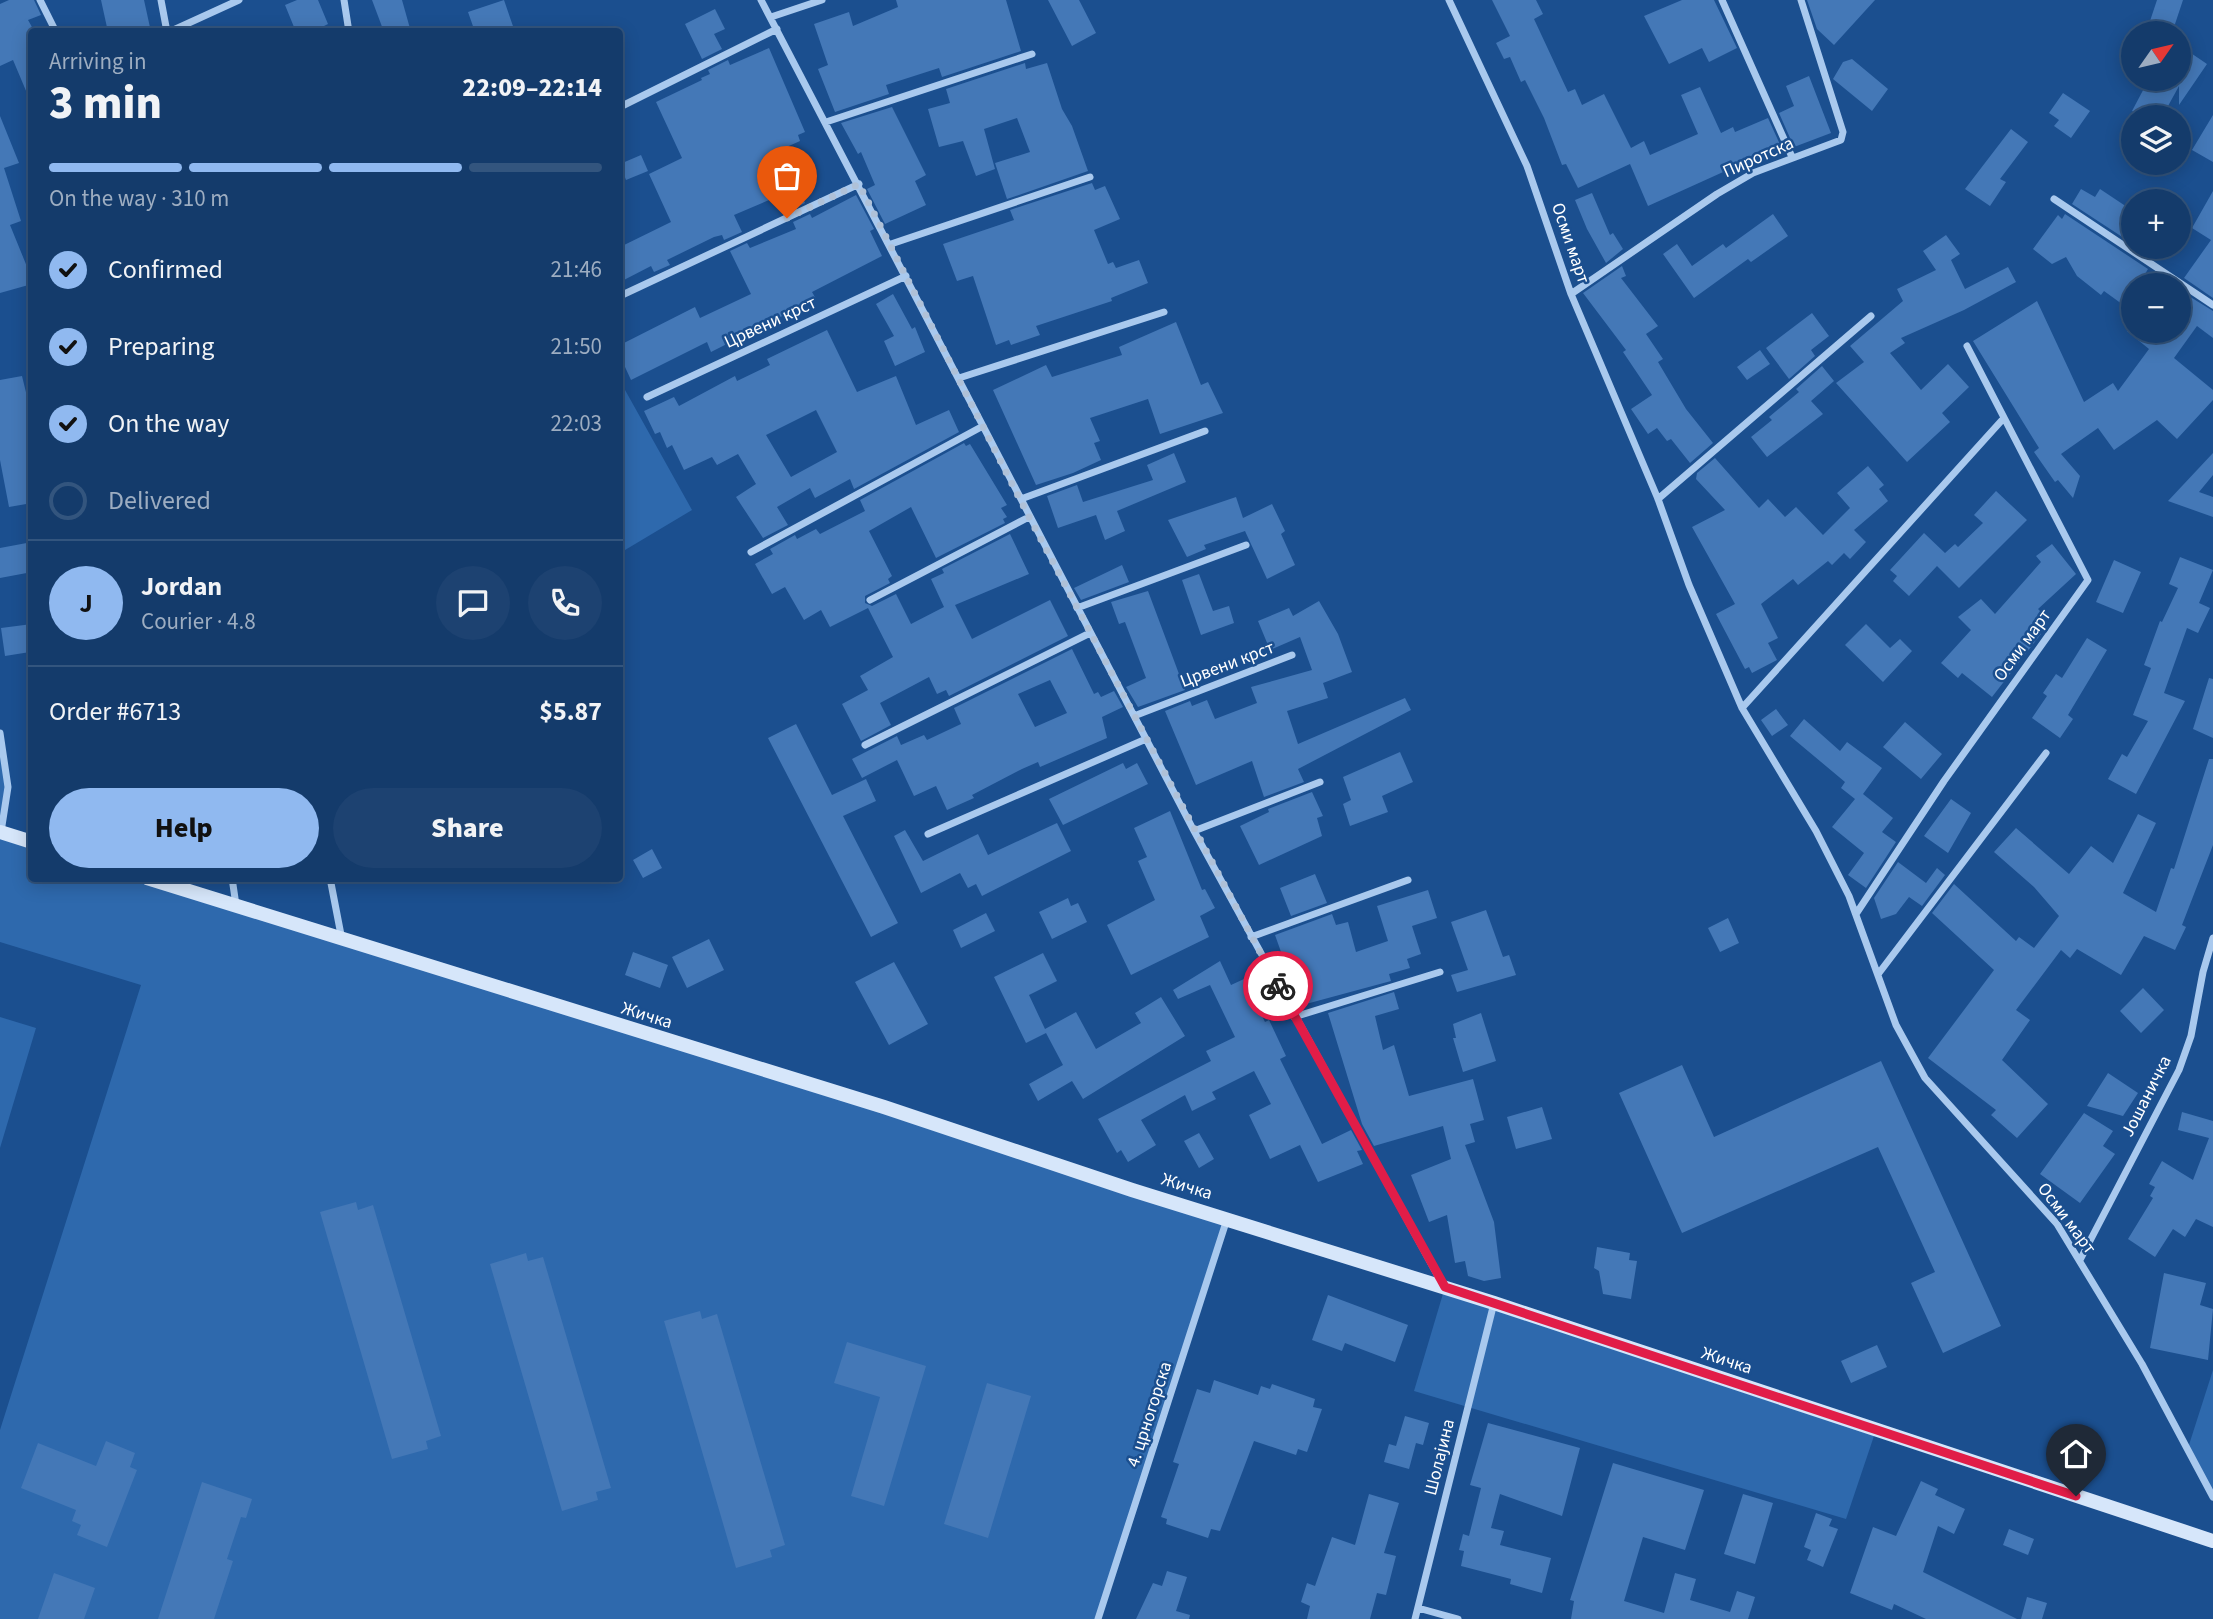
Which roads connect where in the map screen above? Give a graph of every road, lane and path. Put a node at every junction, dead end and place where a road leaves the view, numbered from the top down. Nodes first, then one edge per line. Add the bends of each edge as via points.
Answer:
1 (40, 0) edge
2 (160, 0) edge
3 (239, 0) edge
4 (344, 0) edge
5 (761, 0) edge
6 (822, 0) edge
7 (1448, 0) edge
8 (1722, 0) edge
9 (1801, 0) edge
10 (771, 17) junction
11 (54, 28) edge
12 (167, 28) edge
13 (177, 28) edge
14 (348, 28) edge
15 (777, 29) junction
16 (1032, 54) dead end
17 (623, 106) edge
18 (826, 122) junction
19 (1792, 157) junction
20 (1090, 177) dead end
21 (859, 184) junction
22 (2054, 199) dead end
23 (891, 244) junction
24 (906, 276) junction
25 (1571, 293) junction
26 (623, 295) edge
27 (2213, 304) edge
28 (1164, 312) dead end
29 (1871, 316) dead end
30 (1967, 346) dead end
31 (959, 378) junction
32 (647, 397) dead end
33 (2003, 419) junction
34 (983, 426) junction
35 (1205, 431) dead end
36 (1021, 499) junction
37 (1658, 499) junction
38 (1029, 517) junction
39 (1245, 545) dead end
40 (751, 552) dead end
41 (870, 600) dead end
42 (1077, 608) junction
43 (1090, 633) junction
44 (1292, 655) dead end
45 (1742, 708) junction
46 (1134, 716) junction
47 (0, 733) edge
48 (1146, 739) junction
49 (865, 745) dead end
50 (2046, 754) dead end
51 (1320, 782) dead end
52 (1194, 831) junction
53 (0, 832) edge
54 (928, 834) dead end
55 (28, 841) edge
56 (1408, 880) dead end
57 (160, 882) edge
58 (233, 882) edge
59 (331, 882) edge
60 (236, 905) junction
61 (1856, 914) junction
62 (1251, 937) junction
63 (2213, 938) edge
64 (342, 940) junction
65 (1440, 972) dead end
66 (1879, 973) junction
67 (1294, 1017) junction
68 (1227, 1218) junction
69 (2080, 1260) junction
70 (1445, 1287) junction
71 (1494, 1303) junction
72 (2213, 1497) edge
73 (2213, 1541) edge
74 (1418, 1608) junction
75 (1098, 1619) edge
76 (1415, 1619) edge
77 (1458, 1619) edge

1 - 11 street
2 - 12 street
3 - 13 street
4 - 14 street
5 - 10 street
6 - 10 street
7 - 25 street, Осми март via 1527,166
8 - 19 street
9 - 19 street, Пиротска via 1843,135 1826,147
10 - 15 street
15 - 17 street
15 - 18 street
16 - 18 street
18 - 21 street
19 - 25 street, Пиротска via 1717,194
20 - 23 street
21 - 23 street
21 - 26 street
22 - 27 street
23 - 24 street
24 - 31 street
24 - 32 street, Црвени крст
25 - 37 street, Осми март
28 - 31 street
29 - 37 street
30 - 33 street, Осми март
31 - 34 street
33 - 45 street
33 - 61 street, Осми март via 2088,580 1944,781
34 - 36 street
34 - 40 street
35 - 36 street
36 - 38 street
37 - 45 street, Осми март
38 - 41 street
38 - 42 street
39 - 42 street
42 - 43 street
43 - 46 street
43 - 49 street
44 - 46 street, Црвени крст
45 - 61 street, Осми март via 1816,831
46 - 48 street
47 - 53 street via 8,787
48 - 52 street
48 - 54 street
50 - 66 street
51 - 52 street
52 - 62 street
53 - 55 main road
56 - 62 street
57 - 60 main road, Жичка
58 - 60 street
59 - 64 street
60 - 64 main road, Жичка
61 - 66 street, Осми март
62 - 67 street
63 - 69 street, Јошаничка via 2179,1070
64 - 68 main road, Жичка
65 - 67 street
66 - 69 street, Осми март via 1896,1025 1926,1078 2057,1224
67 - 70 street
68 - 70 main road, Жичка
68 - 75 street, 4. црногорска
69 - 72 street, Осми март
70 - 71 main road, Жичка
71 - 73 main road, Жичка
71 - 74 street, Шолајина
74 - 76 street, Шолајина
74 - 77 street

